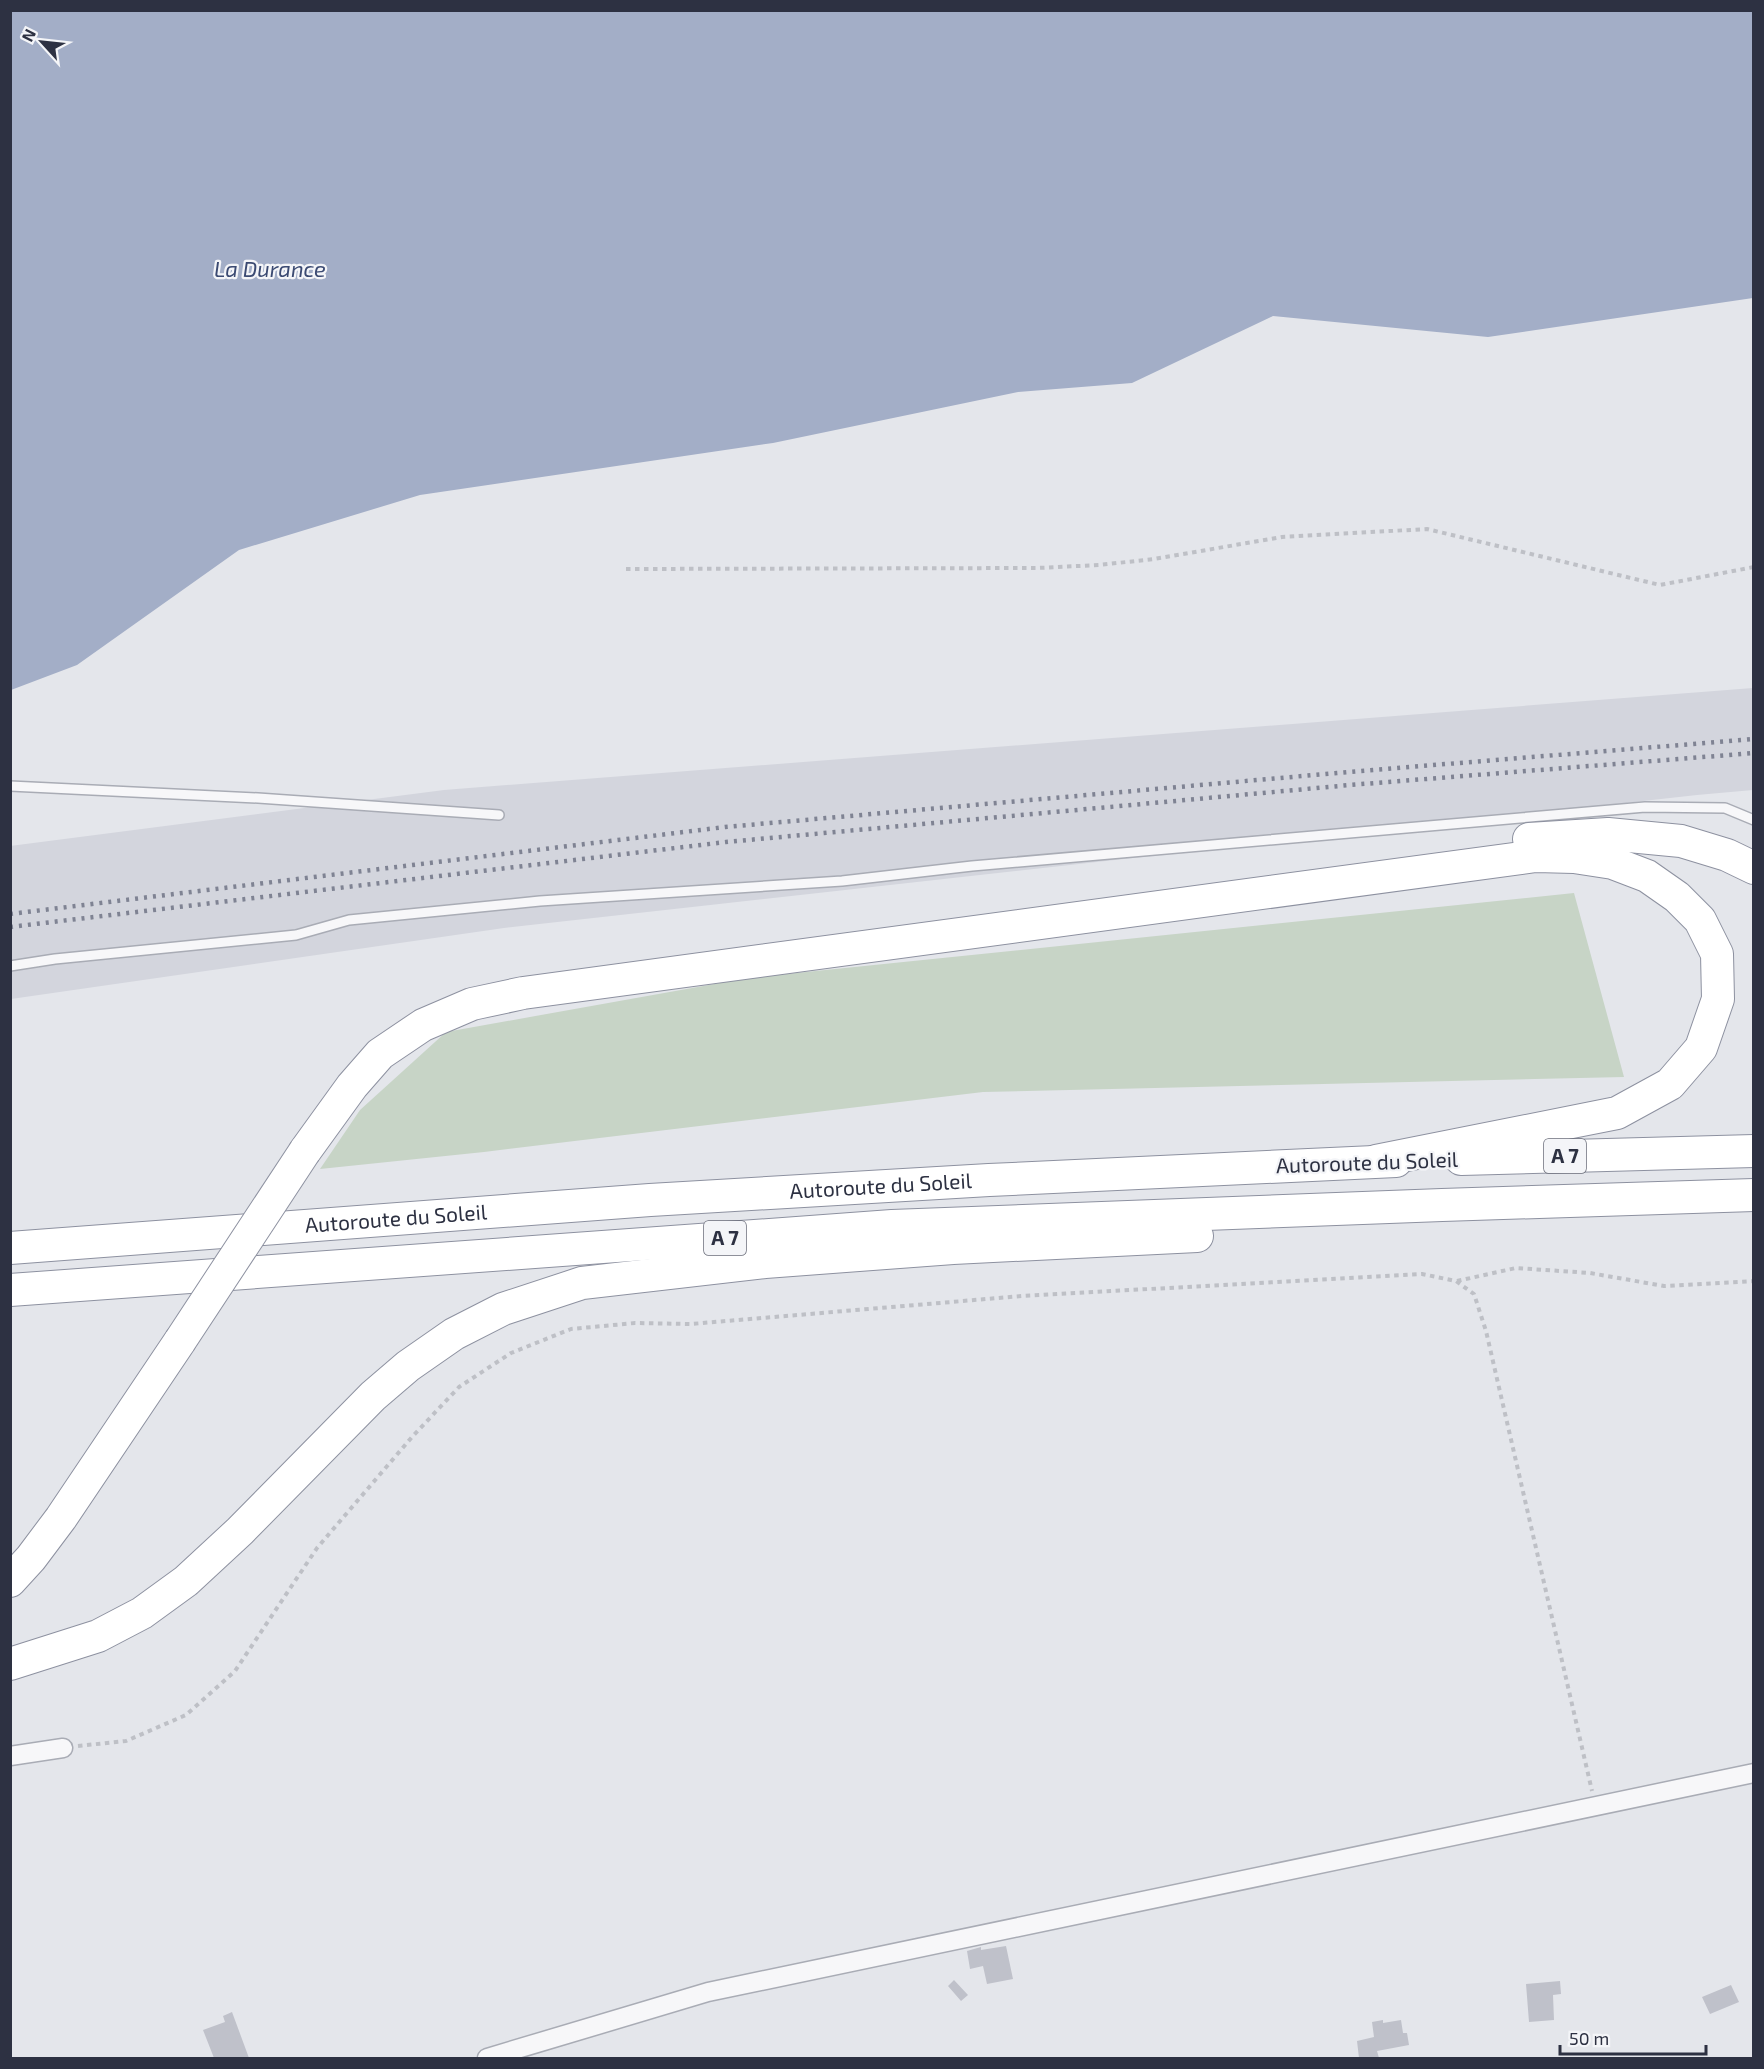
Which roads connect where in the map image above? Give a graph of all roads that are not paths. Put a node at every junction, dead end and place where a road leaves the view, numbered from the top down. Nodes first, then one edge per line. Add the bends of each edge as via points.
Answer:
1 (10, 786) edge
2 (500, 815) dead end
3 (1754, 820) edge
4 (1754, 868) edge
5 (10, 966) edge
6 (1754, 1151) edge
7 (294, 1152) junction
8 (1376, 1161) junction
9 (1754, 1195) edge
10 (1442, 1205) junction
11 (10, 1248) edge
12 (10, 1290) edge
13 (169, 1341) junction
14 (10, 1557) edge
15 (10, 1581) edge
16 (10, 1664) edge
17 (63, 1748) road end
18 (10, 1756) edge
19 (1754, 1773) edge
20 (487, 2058) edge

1 - 2 lane
3 - 5 lane via 1725,808 1645,807 972,866 842,881 540,901 350,920 296,935
4 - 7 highway via 1681,840 1570,835 520,976 456,991 407,1012 368,1042 336,1077
6 - 8 highway, Autoroute du Soleil / A 7
7 - 8 highway via 380,1054 423,1025 472,1004 523,993 1536,856 1613,863 1647,876 1677,897 1700,920 1718,954 1718,999 1701,1048 1670,1084 1617,1113
7 - 13 highway, bridge
8 - 11 highway, Autoroute du Soleil / A 7 via 650,1200
9 - 10 highway, Autoroute du Soleil / A 7
10 - 12 highway, Autoroute du Soleil / A 7 via 892,1226
10 - 16 highway via 1260,1233 765,1262 571,1286 503,1309 454,1334 408,1366 186,1581 142,1613 98,1636
13 - 14 highway via 53,1505
13 - 15 highway via 61,1518
17 - 18 street
19 - 20 street via 708,1992

